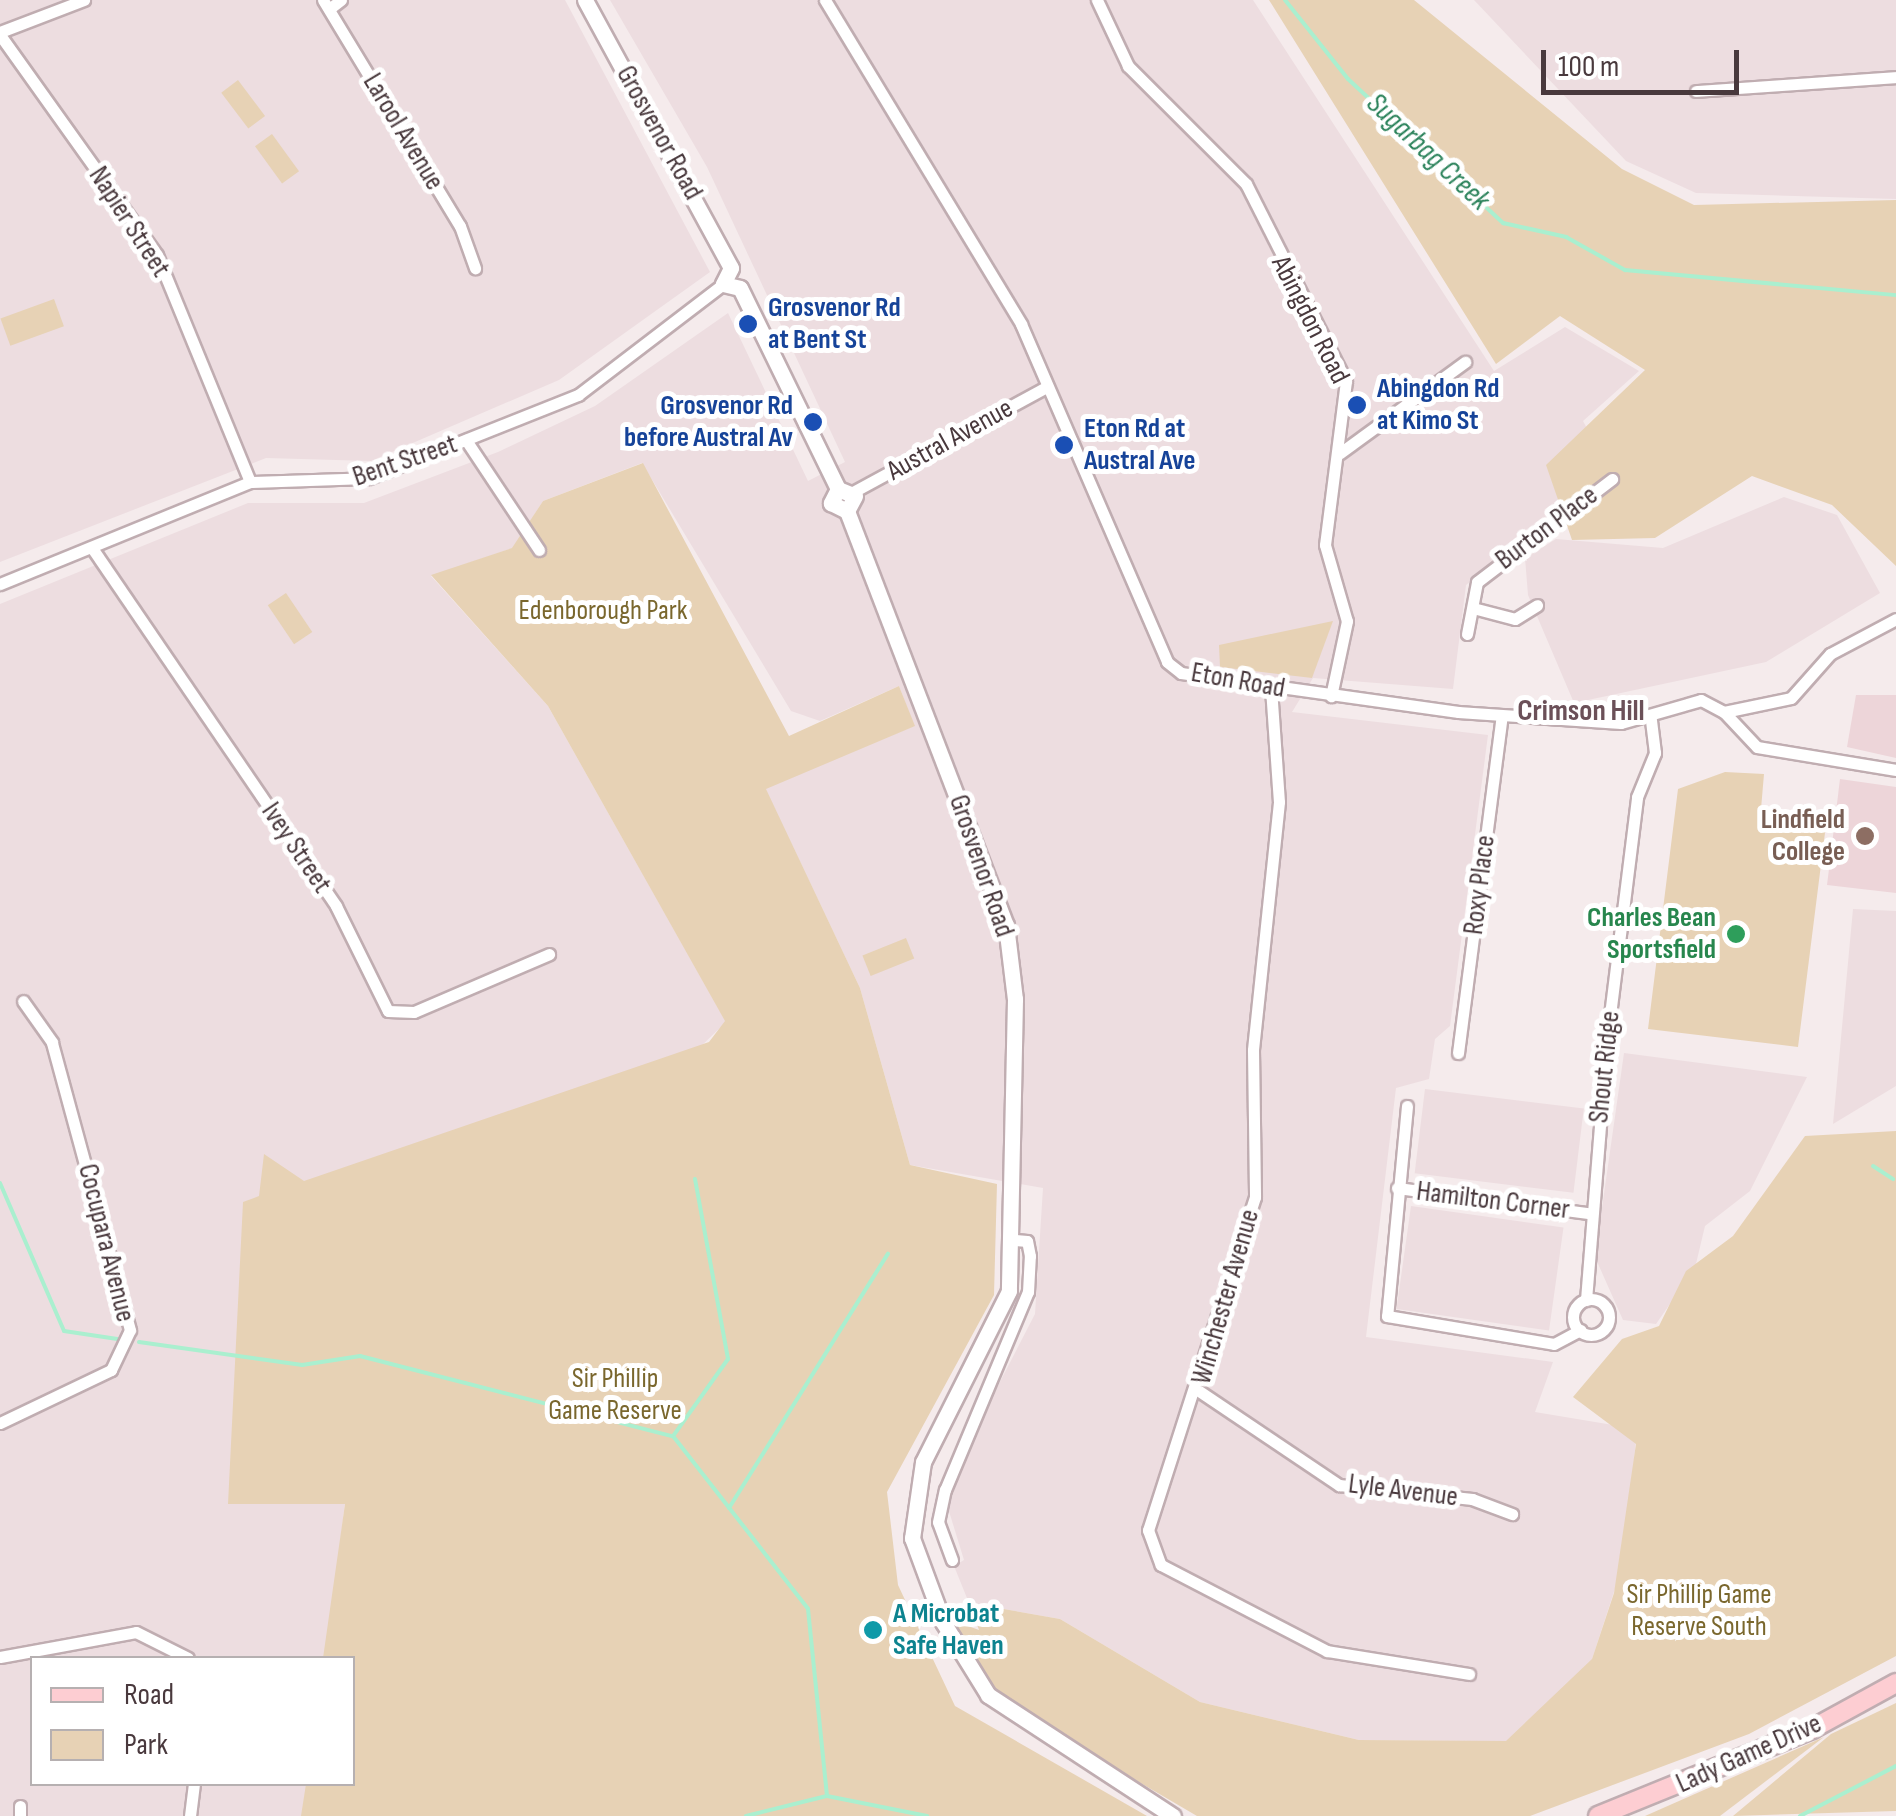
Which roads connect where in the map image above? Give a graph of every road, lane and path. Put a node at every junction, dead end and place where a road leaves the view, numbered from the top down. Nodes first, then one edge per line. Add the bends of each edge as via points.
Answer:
1 (84, 0) edge
2 (341, 0) edge
3 (585, 0) edge
4 (825, 0) edge
5 (1097, 0) edge
6 (326, 5) edge
7 (0, 34) edge
8 (1896, 77) edge
9 (1696, 91) dead end
10 (475, 268) dead end
11 (727, 276) junction
12 (1465, 362) dead end
13 (1046, 387) junction
14 (466, 440) junction
15 (1340, 453) junction
16 (1612, 479) dead end
17 (250, 482) junction
18 (845, 490) junction
19 (92, 548) junction
20 (539, 550) dead end
21 (0, 584) edge
22 (1537, 604) dead end
23 (1473, 608) junction
24 (1896, 619) edge
25 (1468, 634) dead end
26 (1271, 688) junction
27 (1331, 696) junction
28 (1724, 712) junction
29 (1502, 716) junction
30 (1651, 719) junction
31 (1896, 770) edge
32 (549, 954) dead end
33 (24, 1001) dead end
34 (1458, 1054) dead end
35 (1407, 1106) dead end
36 (1398, 1188) junction
37 (1588, 1213) junction
38 (1015, 1240) junction
39 (1586, 1300) junction
40 (1580, 1330) junction
41 (1199, 1391) junction
42 (0, 1423) edge
43 (1512, 1514) dead end
44 (952, 1560) dead end
45 (184, 1656) edge
46 (0, 1657) edge
47 (1469, 1674) dead end
48 (1896, 1683) edge
49 (194, 1786) edge
50 (190, 1816) edge
51 (1173, 1816) edge
52 (1598, 1816) edge

1 - 7 street
2 - 6 street
3 - 11 street, Grosvenor Road
4 - 13 street, Eton Road via 1021,324
5 - 15 street, Abingdon Road via 1128,66 1246,184 1346,381
6 - 10 street, Larool Avenue via 460,226
7 - 17 street, Napier Street via 157,255
8 - 9 street
11 - 14 street, Bent Street via 578,394
11 - 18 street, Grosvenor Road via 743,275 740,288
12 - 15 street
13 - 18 street, Austral Avenue
13 - 26 street, Eton Road via 1168,662 1188,676
14 - 17 street, Bent Street via 368,478
14 - 20 street
15 - 27 street, Abingdon Road via 1325,561 1346,621
16 - 23 street, Burton Place via 1477,582
17 - 19 street, Bent Street
18 - 38 street, Grosvenor Road via 831,503 848,511 1006,925 1018,1090
19 - 21 street, Bent Street
19 - 32 street, Ivey Street via 336,906 388,1010 414,1012
22 - 23 street via 1515,619
23 - 25 street, Burton Place
24 - 28 street, Eton Road via 1830,654 1791,698
26 - 27 street, Eton Road
26 - 41 street, Winchester Avenue via 1279,802 1253,1050 1255,1197
27 - 29 street, Eton Road
28 - 30 street, Eton Road via 1701,700
28 - 31 street via 1757,747
29 - 30 street, Eton Road
29 - 34 street, Roxy Place
30 - 37 street, Shout Ridge via 1655,753 1636,802
33 - 42 street, Cocupara Avenue via 52,1042 130,1330 110,1370
35 - 36 street, Hamilton Corner
36 - 37 street, Hamilton Corner
36 - 40 street, Hamilton Corner via 1383,1300 1392,1321 1554,1344
37 - 39 street, Shout Ridge
38 - 44 street, Grosvenor Road via 1026,1241 1030,1256 1028,1292 944,1490 938,1522
38 - 51 street, Grosvenor Road via 996,1327 914,1486 912,1538 943,1622 988,1695
39 - 40 street via 1574,1314
39 - 40 street via 1605,1306 1608,1322 1596,1334
41 - 43 street, Lyle Avenue via 1339,1485 1472,1499
41 - 47 street, Winchester Avenue via 1148,1530 1160,1564 1327,1651
45 - 46 street via 136,1632
48 - 52 main road, Lady Game Drive via 1812,1729
49 - 50 street

